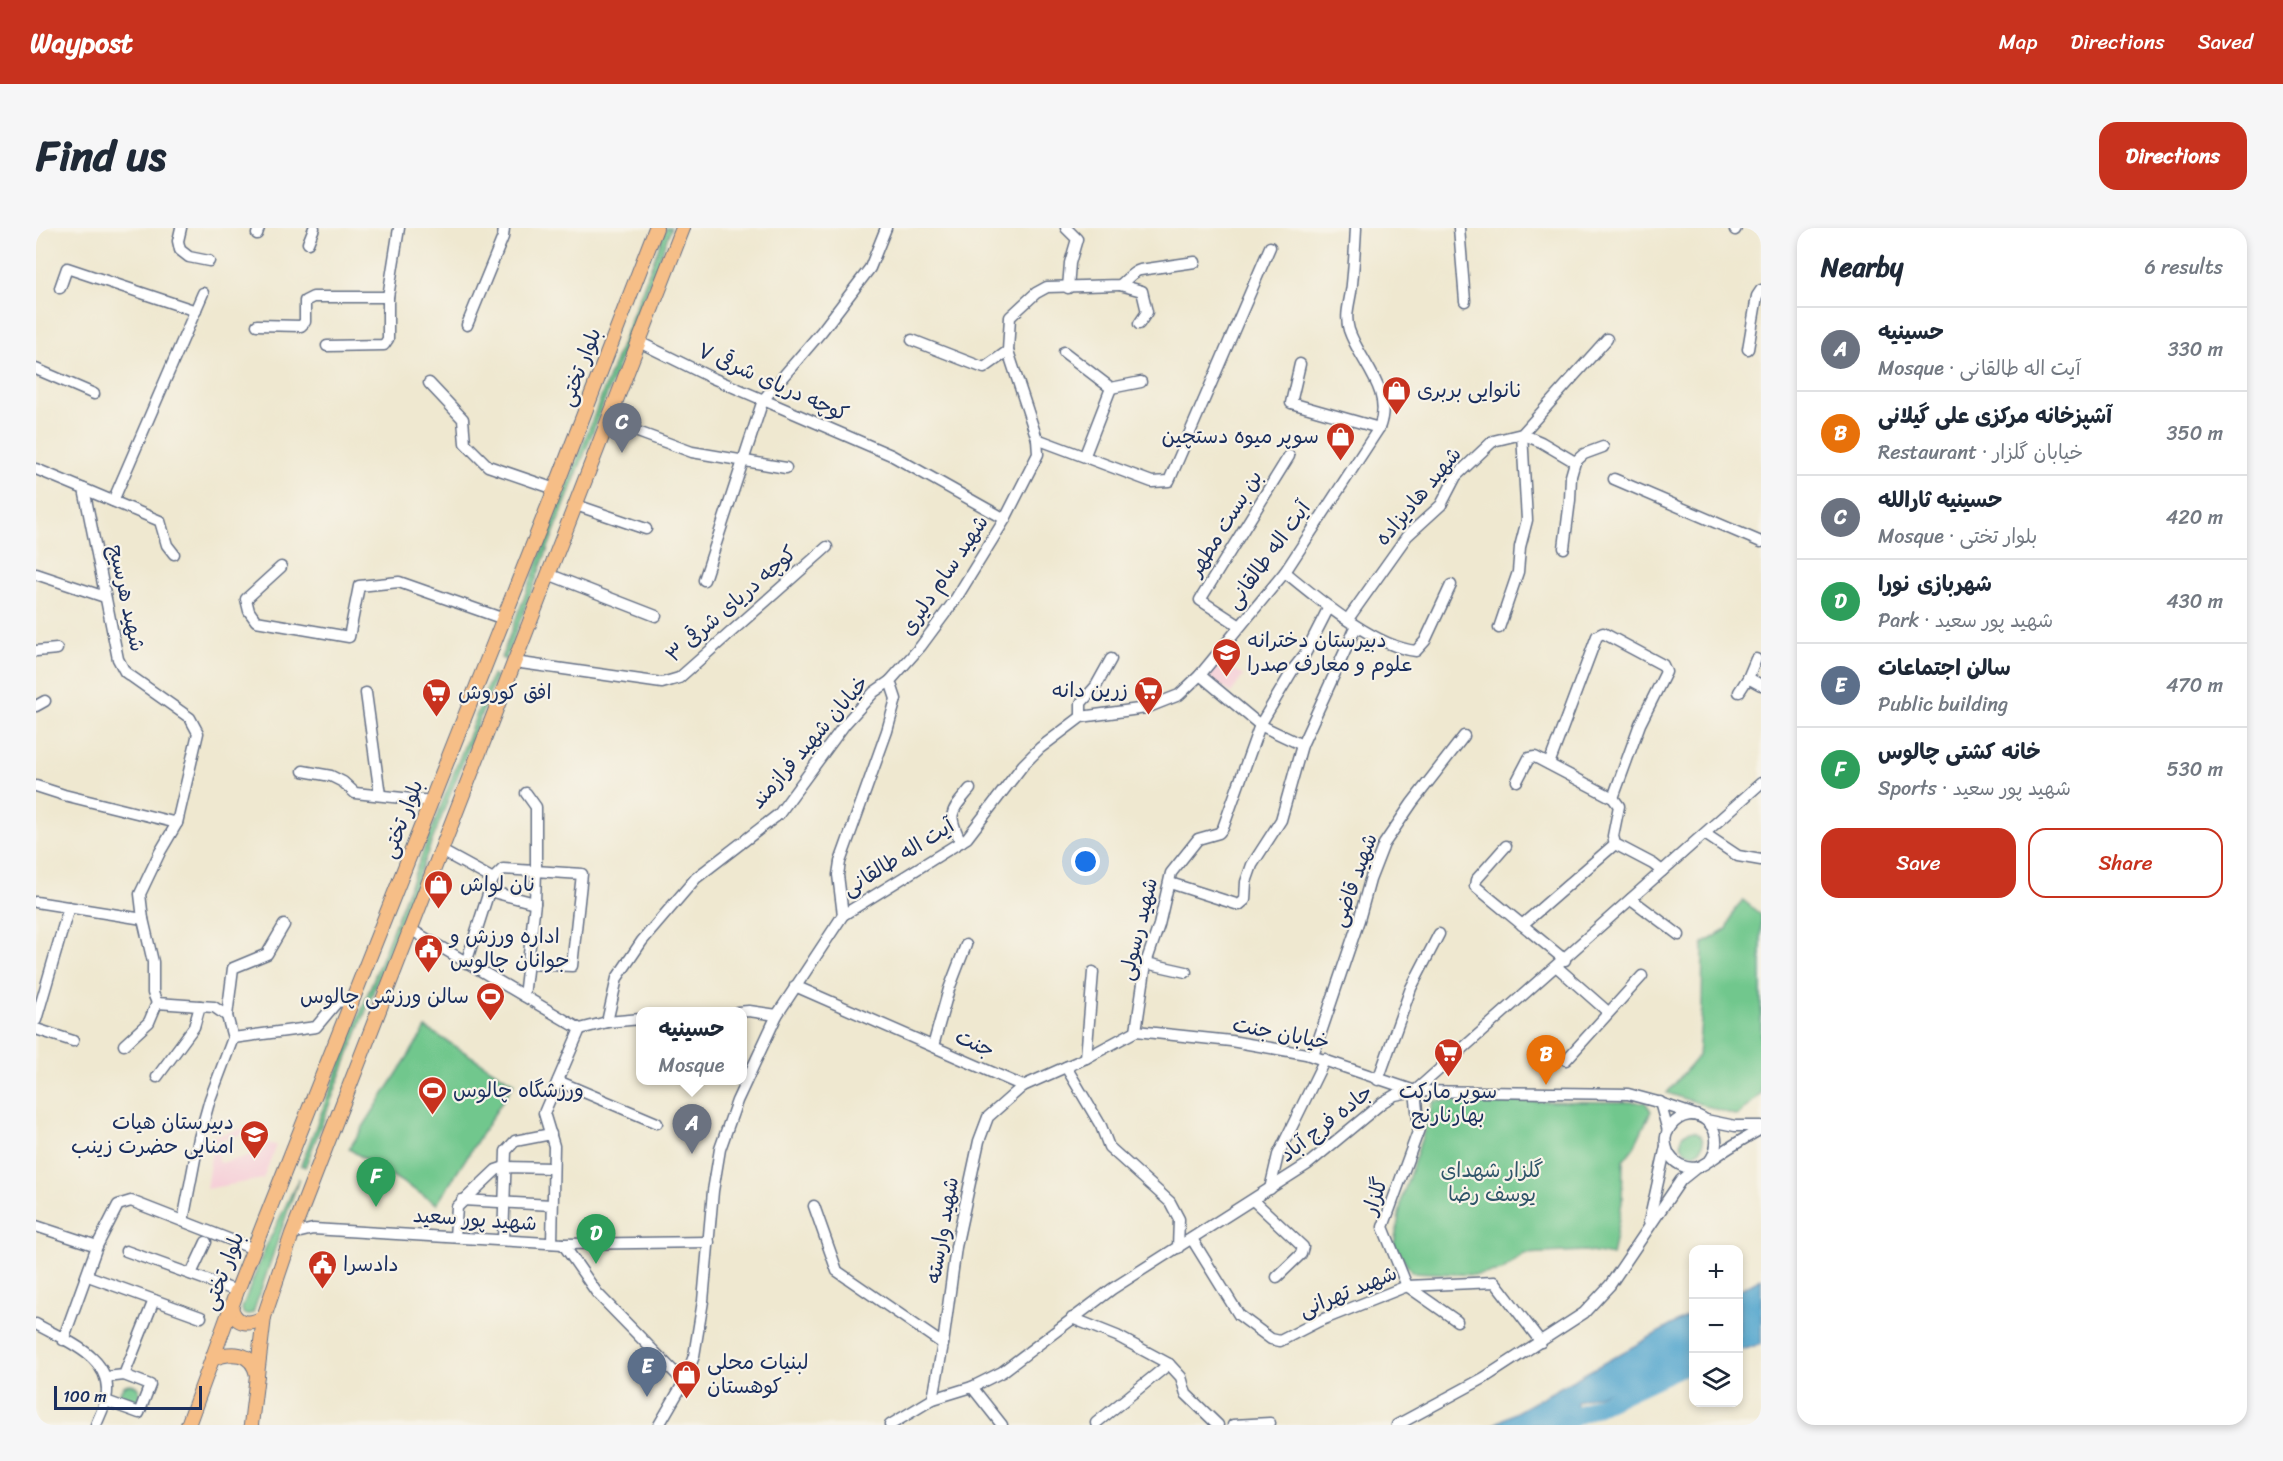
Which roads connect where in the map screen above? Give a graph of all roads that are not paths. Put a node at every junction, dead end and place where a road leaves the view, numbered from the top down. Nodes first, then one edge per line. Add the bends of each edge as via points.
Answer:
1 (181, 228) edge
2 (314, 228) edge
3 (399, 228) edge
4 (504, 228) edge
5 (656, 228) edge
6 (683, 228) edge
7 (886, 228) edge
8 (1066, 228) edge
9 (1356, 228) edge
10 (1459, 228) edge
11 (308, 243) dead end
12 (1270, 247) dead end
13 (209, 261) dead end
14 (1195, 262) dead end
15 (1120, 285) junction
16 (60, 288) dead end
17 (1068, 288) junction
18 (1761, 290) edge
19 (203, 293) dead end
20 (388, 297) junction
21 (1465, 301) dead end
22 (196, 311) junction
23 (1139, 324) dead end
24 (257, 325) dead end
25 (467, 325) dead end
26 (1607, 339) dead end
27 (912, 340) dead end
28 (639, 342) junction
29 (327, 346) dead end
30 (1748, 349) dead end
31 (1008, 351) junction
32 (1064, 352) dead end
33 (1300, 364) dead end
34 (36, 369) edge
35 (1141, 382) dead end
36 (429, 383) dead end
37 (1111, 388) junction
38 (94, 394) dead end
39 (763, 400) junction
40 (608, 421) junction
41 (1379, 428) junction
42 (1522, 434) junction
43 (1037, 439) junction
44 (1603, 447) dead end
45 (1085, 455) junction
46 (1289, 456) dead end
47 (743, 461) junction
48 (1575, 462) junction
49 (786, 468) dead end
50 (36, 469) edge
51 (1614, 479) dead end
52 (84, 489) junction
53 (555, 489) junction
54 (113, 501) junction
55 (576, 505) junction
56 (1005, 519) junction
57 (645, 529) dead end
58 (1761, 542) edge
59 (827, 547) dead end
60 (1564, 548) dead end
61 (174, 554) dead end
62 (281, 567) dead end
63 (1285, 572) junction
64 (36, 574) edge
65 (548, 574) junction
66 (704, 580) dead end
67 (1451, 585) dead end
68 (105, 597) junction
69 (1329, 607) junction
70 (656, 616) dead end
71 (504, 619) junction
72 (1352, 623) junction
73 (1240, 626) junction
74 (1499, 628) dead end
75 (57, 649) dead end
76 (36, 651) edge
77 (1111, 659) dead end
78 (1756, 659) dead end
79 (486, 664) junction
80 (512, 668) junction
81 (1200, 675) junction
82 (1748, 678) junction
83 (890, 681) junction
84 (1761, 686) edge
85 (1739, 692) dead end
86 (366, 693) dead end
87 (1081, 717) junction
88 (1260, 725) junction
89 (1464, 736) dead end
90 (1302, 745) junction
91 (1549, 764) junction
92 (303, 771) dead end
93 (1517, 781) dead end
94 (1761, 783) edge
95 (36, 786) edge
96 (970, 789) dead end
97 (526, 793) dead end
98 (380, 795) junction
99 (1613, 798) junction
100 (431, 801) junction
101 (177, 823) junction
102 (1706, 834) junction
103 (961, 842) junction
104 (1615, 844) junction
105 (1506, 846) dead end
106 (440, 850) junction
107 (1761, 860) edge
108 (536, 870) junction
109 (1662, 871) junction
110 (493, 879) junction
111 (1170, 884) junction
112 (489, 891) junction
113 (1631, 899) junction
114 (36, 902) edge
115 (535, 903) junction
116 (69, 908) junction
117 (843, 915) junction
118 (142, 919) junction
119 (284, 925) dead end
120 (1522, 925) junction
121 (410, 929) junction
122 (1439, 934) dead end
123 (1679, 935) dead end
124 (966, 945) dead end
125 (466, 963) junction
126 (1146, 963) junction
127 (1561, 963) junction
128 (527, 964) junction
129 (1093, 972) dead end
130 (1186, 972) dead end
131 (1642, 976) dead end
132 (795, 986) junction
133 (524, 996) junction
134 (354, 1000) junction
135 (157, 1003) junction
136 (200, 1006) junction
137 (747, 1011) edge
138 (1608, 1012) junction
139 (777, 1015) junction
140 (227, 1016) junction
141 (636, 1019) edge
142 (36, 1020) edge
143 (607, 1022) junction
144 (36, 1029) edge
145 (580, 1029) junction
146 (1136, 1031) junction
147 (233, 1038) junction
148 (73, 1041) dead end
149 (124, 1045) dead end
150 (933, 1046) junction
151 (1313, 1056) junction
152 (1086, 1058) junction
153 (1325, 1059) junction
154 (1566, 1060) dead end
155 (1066, 1067) junction
156 (157, 1077) dead end
157 (747, 1080) edge
158 (1378, 1080) junction
159 (558, 1081) junction
160 (744, 1085) edge
161 (1023, 1086) junction
162 (1415, 1091) junction
163 (1660, 1102) junction
164 (1702, 1118) junction
165 (657, 1123) dead end
166 (1761, 1127) edge
167 (1668, 1131) junction
168 (550, 1134) junction
169 (1666, 1146) junction
170 (1711, 1159) junction
171 (505, 1167) junction
172 (1696, 1167) junction
173 (553, 1168) junction
174 (1270, 1189) junction
175 (462, 1200) junction
176 (1253, 1200) junction
177 (505, 1202) junction
178 (552, 1205) junction
179 (814, 1206) dead end
180 (301, 1211) junction
181 (183, 1221) junction
182 (36, 1226) edge
183 (1648, 1228) junction
184 (313, 1229) junction
185 (292, 1234) junction
186 (455, 1237) junction
187 (1192, 1239) junction
188 (503, 1240) junction
189 (206, 1242) dead end
190 (709, 1242) junction
191 (558, 1244) junction
192 (97, 1246) junction
193 (1178, 1248) junction
194 (254, 1249) junction
195 (126, 1251) dead end
196 (191, 1274) junction
197 (88, 1276) junction
198 (1277, 1277) dead end
199 (1407, 1286) junction
200 (237, 1291) junction
201 (154, 1300) junction
202 (231, 1307) junction
203 (201, 1317) dead end
204 (264, 1317) junction
205 (1072, 1318) junction
206 (1457, 1321) dead end
207 (36, 1324) edge
208 (63, 1340) junction
209 (1541, 1342) junction
210 (943, 1344) junction
211 (212, 1359) junction
212 (1169, 1364) junction
213 (124, 1375) junction
214 (107, 1377) junction
215 (257, 1377) junction
216 (684, 1382) junction
217 (972, 1386) junction
218 (933, 1399) junction
219 (106, 1401) junction
220 (1096, 1423) dead end
221 (1270, 1423) dead end
222 (96, 1425) edge
223 (188, 1425) edge
224 (251, 1425) edge
225 (659, 1425) edge
226 (890, 1425) edge
227 (1002, 1425) edge
228 (1218, 1425) edge
229 (1233, 1425) edge
230 (1397, 1425) edge

1 - 13 street via 180,250 189,257
2 - 11 street
3 - 20 street
4 - 25 street
5 - 53 main road, بلوار تختی
6 - 28 main road
7 - 39 street via 870,268
8 - 17 street via 1077,239
9 - 41 street, آیت اله طالقانی via 1347,309 1349,329 1377,380 1384,406
10 - 21 street
12 - 45 street via 1169,482 1152,482
14 - 15 street via 1140,270
15 - 17 street, شهید سام دلیری
15 - 23 street via 1142,291 1148,312
16 - 22 street via 67,268
17 - 31 street, شهید سام دلیری via 1047,287 1010,317
18 - 30 street
19 - 22 street
20 - 24 street via 313,297 305,301 305,322 301,326
20 - 29 street via 388,339 384,345
22 - 54 street
26 - 42 street
27 - 31 street via 984,368
28 - 39 street, کوچه دریای شرقی ۷
28 - 40 main road
31 - 43 street, شهید سام دلیری
32 - 37 street
33 - 41 street via 1292,403
34 - 38 street
35 - 37 street
36 - 53 street via 463,419 465,443 488,466
37 - 45 street
39 - 47 street
39 - 56 street, کوچه دریای شرقی ۷ via 891,455
40 - 47 street via 692,452
40 - 55 main road
41 - 63 street, آیت اله طالقانی
42 - 48 street
42 - 72 street, شهید هادیزاده via 1493,441 1456,476 1441,506 1407,536
42 - 74 street via 1527,520 1518,572
43 - 45 street
43 - 56 street, شهید سام دلیری via 1038,454
44 - 48 street
46 - 73 street, بن بست مطهر via 1200,600
47 - 49 street
47 - 66 street
48 - 60 street via 1570,476
50 - 52 street
51 - 58 street
52 - 54 street
52 - 68 street, شهید هرسیج
53 - 71 main road, بلوار تختی
54 - 61 street via 160,521
55 - 57 street
55 - 65 main road
56 - 83 street, شهید سام دلیری via 955,600
59 - 80 street, کوچه دریای شرقی ۳ via 679,678 662,683
62 - 71 street via 246,598 256,621 349,637 358,586 399,582
63 - 69 street
63 - 73 street, آیت اله طالقانی
64 - 68 street
65 - 70 street
65 - 80 main road
67 - 72 street via 1425,641 1416,651 1406,650
68 - 101 street, شهید هرسیج via 118,659 125,672 190,718 198,733
69 - 72 street
69 - 88 street, شهید رسولی via 1305,654
71 - 79 main road, بلوار تختی
72 - 90 street, شهید هادیزاده
73 - 81 street, آیت اله طالقانی
75 - 76 street
77 - 87 street via 1081,703
78 - 82 street
79 - 80 main road
79 - 100 main road, بلوار تختی
80 - 106 main road
81 - 87 street, آیت اله طالقانی via 1179,695 1146,708
81 - 88 street
82 - 84 street
82 - 85 street
83 - 117 street via 896,699 887,732 840,861
83 - 143 street, خیابان شهید فرازمند via 874,692 845,724 779,814 696,878 642,941 617,978
86 - 98 street
87 - 103 street, آیت اله طالقانی via 1023,765
88 - 90 street
88 - 111 street, شهید رسولی via 1223,828 1219,833 1198,838 1171,873
89 - 151 street, شهید قاضی via 1384,844
90 - 111 street, شهید هادیزاده via 1281,820 1252,866 1245,900 1239,905
91 - 93 street via 1529,758
91 - 99 street
91 - 99 street via 1597,636 1603,633 1663,665 1666,672 1640,724
92 - 98 street via 331,776 355,793
94 - 102 street, جاده فرج آباد
95 - 101 street
96 - 103 street via 953,809 951,823
97 - 108 street via 536,807
98 - 100 street
99 - 104 street via 1619,806
100 - 134 main road, بلوار تختی
101 - 118 street, شهید هرسیج via 140,894
102 - 107 street via 1738,856
102 - 109 street, جاده فرج آباد
103 - 117 street, آیت اله طالقانی
104 - 109 street
104 - 120 street
105 - 120 street via 1475,886
106 - 110 street
106 - 121 main road
108 - 110 street via 503,869
108 - 115 street
108 - 128 street via 582,874 572,966
109 - 113 street, جاده فرج آباد
110 - 112 street
111 - 126 street, شهید رسولی
112 - 115 street
112 - 125 street
113 - 123 street
113 - 127 street, جاده فرج آباد
114 - 116 street
115 - 128 street
116 - 118 street
116 - 142 street
117 - 132 street, آیت اله طالقانی
118 - 135 street, شهید هرسیج via 153,962 153,993
119 - 140 street via 267,954 233,968
120 - 127 street
121 - 125 street
121 - 180 main road
122 - 158 street via 1411,988
124 - 150 street
125 - 133 street
126 - 130 street
126 - 146 street, شهید رسولی
127 - 138 street
127 - 162 street, جاده فرج آباد
128 - 133 street
129 - 152 street
131 - 138 street
132 - 139 street, آیت اله طالقانی
132 - 150 street, جنت
133 - 145 street
134 - 147 street via 337,1002 316,1027
134 - 194 main road, بلوار تختی
135 - 136 street
135 - 149 street via 149,1022
136 - 140 street via 214,1007
136 - 156 street via 194,1027
137 - 139 street
138 - 154 street
139 - 157 street, آیت اله طالقانی
140 - 147 street
141 - 143 street
143 - 145 street
144 - 148 street
145 - 159 street
146 - 151 street, خیابان جنت via 1231,1041
146 - 152 street
147 - 181 street via 199,1138
150 - 161 street, جنت
151 - 153 street, خیابان جنت
152 - 155 street
153 - 158 street, خیابان جنت
153 - 174 street via 1278,1155
155 - 161 street
155 - 193 street via 1109,1147 1170,1202 1179,1219
158 - 162 street, خیابان جنت
159 - 165 street
159 - 168 street via 544,1113
160 - 190 street, آیت اله طالقانی via 720,1149
161 - 210 street, شهید وارسته via 988,1118 979,1141 956,1247
162 - 163 street via 1628,1094
162 - 174 street, جاده فرج آباد via 1383,1101 1308,1164
162 - 199 street, گلزار via 1419,1129 1383,1227
163 - 164 street
163 - 167 street
164 - 166 street
164 - 167 street via 1680,1118
164 - 170 street via 1717,1134
166 - 170 street
167 - 169 street
168 - 171 street via 515,1141 506,1151
168 - 173 street
169 - 172 street via 1673,1161
169 - 183 street
170 - 172 street
171 - 173 street
171 - 175 street via 496,1170
171 - 177 street
172 - 183 street via 1681,1180
173 - 178 street
174 - 176 street, جاده فرج آباد
175 - 177 street
175 - 186 street via 456,1207
176 - 187 street, جاده فرج آباد
176 - 198 street, شهید تهرانی via 1303,1247 1301,1254
177 - 178 street
177 - 188 street
178 - 191 street
179 - 210 street via 837,1271
180 - 184 street
180 - 185 main road
181 - 192 street via 131,1201 118,1205
181 - 194 street
182 - 192 street
183 - 209 street via 1610,1285 1584,1313
184 - 185 street, شهید پور سعید
184 - 186 street, شهید پور سعید
185 - 204 main road
186 - 188 street, شهید پور سعید
187 - 193 street, جاده فرج آباد
187 - 199 street, شهید تهرانی via 1239,1315 1271,1339 1280,1341
188 - 191 street, شهید پور سعید
189 - 196 street
190 - 191 street, شهید پور سعید
190 - 216 street, آیت اله طالقانی via 694,1356
191 - 216 street, شهید پور سعید via 597,1293
192 - 197 street
193 - 205 street, جاده فرج آباد
194 - 200 main road, بلوار تختی
195 - 196 street
196 - 200 street
197 - 201 street
197 - 208 street
199 - 206 street
199 - 209 street, شهید تهرانی via 1495,1282
200 - 202 main road, بلوار تختی
201 - 203 street
201 - 213 street
202 - 204 main road via 235,1317 245,1323
202 - 211 main road, بلوار تختی
204 - 215 main road
205 - 212 street via 1117,1336
205 - 217 street, جاده فرج آباد via 1002,1372
207 - 208 street
208 - 214 street via 93,1358
209 - 230 street
210 - 218 street, شهید وارسته
211 - 215 main road via 237,1353 251,1362
211 - 223 main road, بلوار تختی
212 - 220 street
212 - 228 street via 1181,1377 1186,1394
213 - 214 street
213 - 219 street via 150,1385 139,1413
214 - 219 street
215 - 224 main road
216 - 225 street, آیت اله طالقانی
217 - 218 street, جاده فرج آباد
217 - 227 street
218 - 226 street, جاده فرج آباد
219 - 222 street
221 - 229 street

